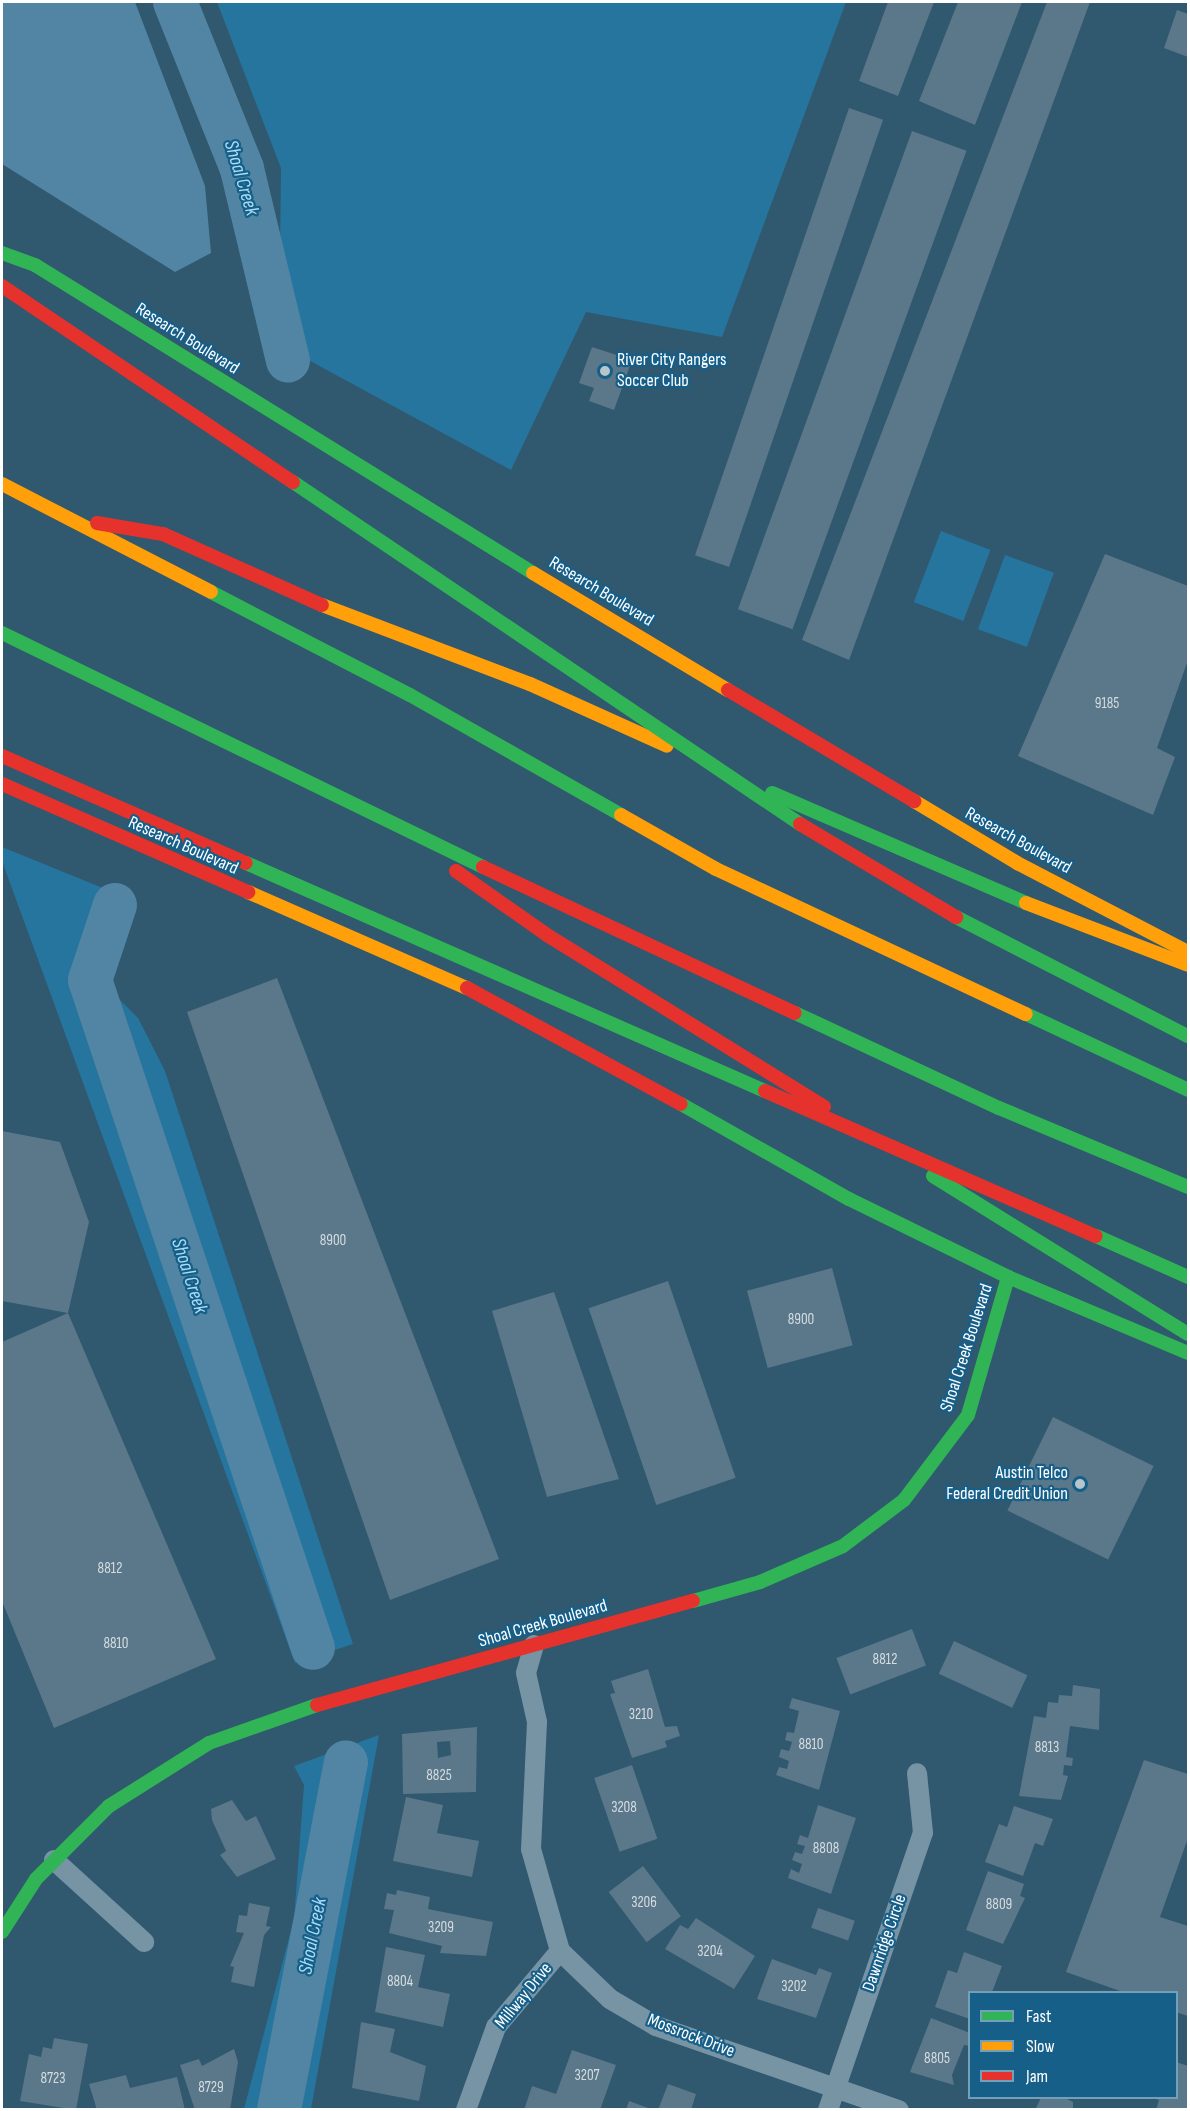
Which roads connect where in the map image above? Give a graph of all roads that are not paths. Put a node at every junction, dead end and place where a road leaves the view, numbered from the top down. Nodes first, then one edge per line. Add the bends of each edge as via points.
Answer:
1 (2, 253) edge
2 (2, 286) edge
3 (2, 484) edge
4 (64, 517) junction
5 (2, 633) edge
6 (2, 756) edge
7 (2, 784) edge
8 (383, 820) junction
9 (956, 917) junction
10 (1188, 952) edge
11 (1188, 966) edge
12 (1157, 1002) dead end
13 (1188, 1036) edge
14 (1188, 1090) edge
15 (1188, 1187) edge
16 (1008, 1277) junction
17 (1188, 1277) edge
18 (1188, 1334) edge
19 (1188, 1353) edge
20 (534, 1645) junction
21 (917, 1773) dead end
22 (54, 1860) junction
23 (2, 1932) edge
24 (144, 1942) dead end
25 (560, 1951) junction
26 (836, 2088) junction
27 (466, 2109) edge
28 (828, 2109) edge
29 (899, 2109) edge

1 - 10 main road, Research Boulevard via 35,265 372,476 1017,863
2 - 9 main road, bridge via 834,847
3 - 4 main road
4 - 11 main road via 163,534 348,616 530,684 850,830
4 - 14 main road via 410,695 716,869
5 - 8 main road
6 - 17 main road, bridge
7 - 16 main road, Research Boulevard via 502,1003 799,1173
8 - 15 main road via 999,1108
8 - 18 main road via 547,935
9 - 12 main road
9 - 13 main road
16 - 19 main road, Research Boulevard
16 - 20 main road, Shoal Creek Boulevard via 968,1415 927,1476 878,1522 820,1558 769,1579
20 - 22 main road, Shoal Creek Boulevard via 265,1720 209,1743 109,1806
20 - 25 street via 526,1673 537,1722 531,1849
21 - 26 street, Dawnridge Circle via 923,1833
22 - 23 main road, Shoal Creek Boulevard
22 - 24 street
25 - 26 street, Mossrock Drive via 610,1999 656,2026
25 - 27 street, Millway Drive via 496,2027
26 - 28 street, Dawnridge Circle
26 - 29 street, Mossrock Drive

